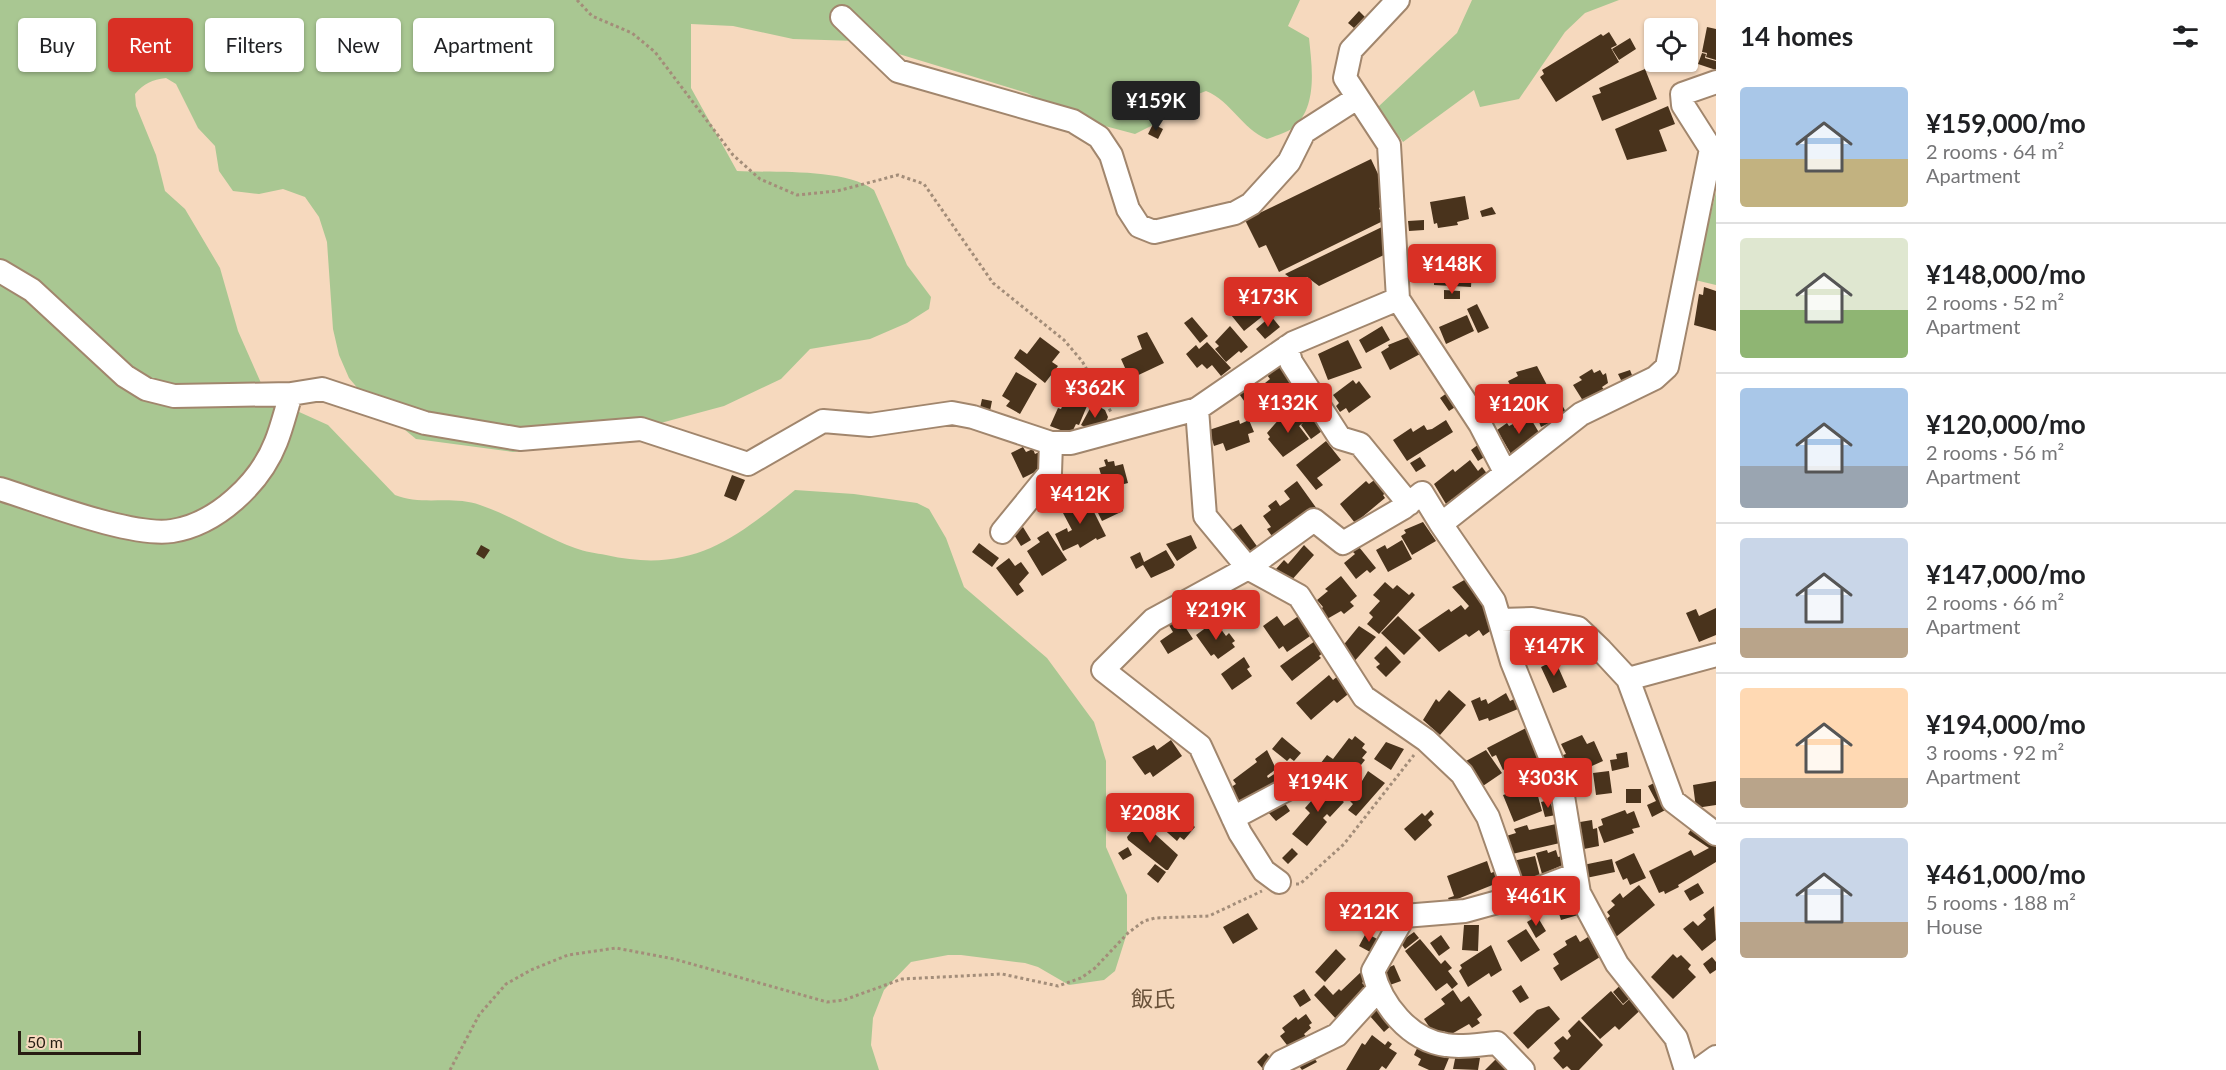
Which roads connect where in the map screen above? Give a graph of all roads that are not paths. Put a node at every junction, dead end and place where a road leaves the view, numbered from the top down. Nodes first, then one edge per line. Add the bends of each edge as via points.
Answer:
1 (1398, 0) edge
2 (842, 17) dead end
3 (1716, 82) edge
4 (1357, 99) junction
5 (0, 271) edge
6 (1398, 299) junction
7 (1287, 347) junction
8 (291, 394) junction
9 (1197, 409) junction
10 (1051, 443) junction
11 (1505, 472) junction
12 (0, 489) edge
13 (1409, 504) junction
14 (1441, 524) junction
15 (1002, 532) dead end
16 (1248, 568) junction
17 (1501, 620) junction
18 (1716, 655) edge
19 (1628, 679) junction
20 (1310, 777) dead end
21 (1233, 819) junction
22 (1716, 834) edge
23 (1574, 875) junction
24 (1279, 882) road end
25 (1516, 897) junction
26 (1377, 991) junction
27 (1716, 1057) edge
28 (1275, 1070) edge
29 (1523, 1070) edge
30 (1686, 1070) edge
31 (1698, 1070) edge

1 - 4 street via 1351,50 1345,78
2 - 4 street via 898,71 1073,122 1099,137 1111,155 1128,208 1139,226 1154,232 1235,213 1251,204 1289,162 1304,132
3 - 11 street via 1682,94 1683,105 1711,148 1667,367 1655,378 1581,414
4 - 6 street via 1389,146
5 - 8 street via 32,290 125,376 146,389 174,396
6 - 7 street
6 - 11 street via 1480,424
7 - 9 street
7 - 13 street via 1291,362 1340,438 1360,444
8 - 10 street via 322,389 425,423 520,439 640,429 748,464 823,421 870,425 952,413
8 - 12 street via 275,444 251,484 227,506 172,531 129,528
9 - 10 street via 1071,443
9 - 16 street via 1206,516
10 - 15 street via 1050,473
11 - 14 street
13 - 14 street via 1422,493
13 - 16 street via 1343,543 1314,520
14 - 17 street via 1494,601
16 - 21 street via 1153,621 1103,670 1200,746
16 - 25 street via 1299,596 1364,697 1426,740 1462,774 1488,817
17 - 19 street via 1532,619 1578,628
17 - 23 street via 1512,662 1561,784
18 - 19 street
19 - 22 street via 1673,801
20 - 21 street
21 - 24 street via 1264,872
23 - 25 street
23 - 30 street via 1596,929 1617,964 1676,1038
25 - 26 street via 1465,911 1404,916 1372,971
26 - 28 street via 1337,1035 1281,1062
26 - 29 street via 1417,1035 1446,1045 1497,1043
27 - 31 street

